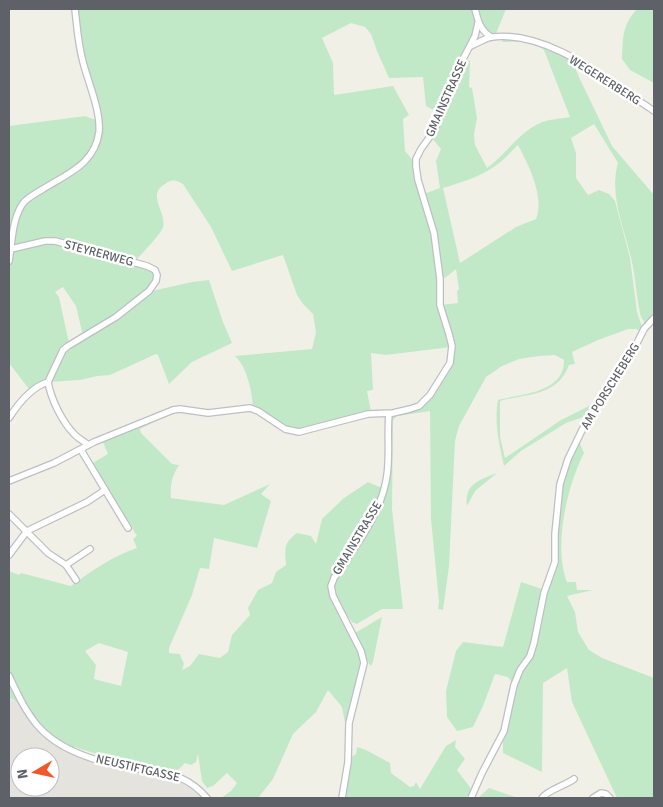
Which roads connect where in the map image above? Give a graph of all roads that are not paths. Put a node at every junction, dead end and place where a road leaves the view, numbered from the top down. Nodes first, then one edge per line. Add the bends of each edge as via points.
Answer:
1 (76, 9) edge
2 (475, 9) edge
3 (478, 23) junction
4 (491, 37) junction
5 (470, 47) junction
6 (654, 111) edge
7 (11, 249) junction
8 (9, 261) edge
9 (654, 318) edge
10 (48, 382) junction
11 (388, 414) junction
12 (9, 418) edge
13 (88, 445) junction
14 (80, 450) junction
15 (9, 481) edge
16 (105, 490) junction
17 (9, 514) edge
18 (128, 528) dead end
19 (27, 531) junction
20 (90, 549) dead end
21 (9, 555) edge
22 (66, 566) junction
23 (76, 580) dead end
24 (9, 676) edge
25 (574, 779) dead end
26 (207, 798) edge
27 (342, 798) edge
28 (471, 798) edge
29 (542, 798) edge
30 (593, 798) edge
31 (610, 798) edge

1 - 7 street via 80,48 98,115 97,139 89,158 81,166 23,204
2 - 3 street
3 - 4 street
3 - 5 street, GMAINSTRASSE
4 - 5 street, WEGERERBERG
4 - 6 street, WEGERERBERG via 526,38 546,45 586,65
5 - 11 street, GMAINSTRASSE via 462,59 434,131 418,154 416,166 434,233 440,305 451,339 451,358 445,373 422,404
7 - 8 street
7 - 10 street, STEYRERWEG via 55,241 147,266 158,275 149,291 66,348
9 - 28 street, AM PORSCHEBERG via 587,420 566,465 560,484 554,534 555,562 544,593 534,643 514,685 504,731
10 - 12 street via 25,396
10 - 13 street via 52,398 68,427
11 - 13 street via 368,414 295,432 250,408 208,414 180,409
11 - 27 street, GMAINSTRASSE via 388,467 384,491 370,522 332,586 333,596 364,663 349,723 348,762
13 - 14 street
14 - 15 street
14 - 16 street
16 - 18 street
16 - 19 street
17 - 19 street
19 - 21 street
19 - 22 street
20 - 22 street
22 - 23 street
24 - 26 street, NEUSTIFTGASSE via 32,719 59,744 116,764 179,776
25 - 29 street
30 - 31 street via 601,793

